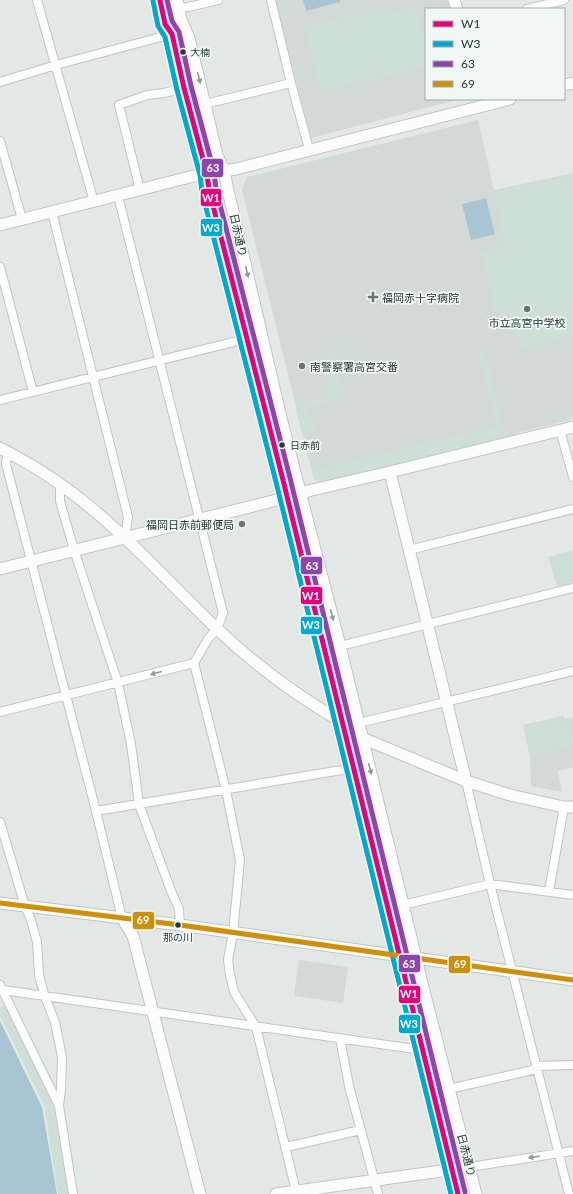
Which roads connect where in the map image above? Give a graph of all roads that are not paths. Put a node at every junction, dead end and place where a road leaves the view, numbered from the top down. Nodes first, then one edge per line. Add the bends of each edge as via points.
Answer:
1 (37, 0) edge
2 (160, 0) edge
3 (218, 0) edge
4 (271, 0) edge
5 (564, 0) edge
6 (178, 4) edge
7 (531, 8) edge
8 (187, 30) junction
9 (172, 34) junction
10 (56, 65) junction
11 (0, 82) edge
12 (290, 83) junction
13 (184, 88) junction
14 (502, 100) edge
15 (480, 103) edge
16 (205, 104) junction
17 (0, 142) edge
18 (309, 150) junction
19 (224, 171) junction
20 (207, 174) junction
21 (140, 190) junction
22 (118, 196) junction
23 (94, 202) junction
24 (52, 212) junction
25 (22, 219) junction
26 (0, 225) edge
27 (0, 267) edge
28 (262, 335) junction
29 (246, 340) junction
30 (160, 360) junction
31 (93, 377) junction
32 (33, 392) junction
33 (0, 400) edge
34 (573, 427) edge
35 (560, 430) junction
36 (4, 450) edge
37 (390, 472) junction
38 (573, 477) edge
39 (60, 484) junction
40 (300, 492) junction
41 (286, 497) junction
42 (573, 509) edge
43 (200, 519) junction
44 (125, 538) junction
45 (74, 550) junction
46 (409, 550) junction
47 (30, 562) junction
48 (0, 569) edge
49 (573, 588) edge
50 (428, 625) junction
51 (217, 629) junction
52 (340, 646) junction
53 (194, 663) junction
54 (573, 670) edge
55 (118, 683) junction
56 (66, 695) junction
57 (447, 702) junction
58 (0, 712) edge
59 (342, 722) junction
60 (359, 723) junction
61 (362, 738) junction
62 (354, 768) junction
63 (466, 780) junction
64 (226, 790) junction
65 (138, 804) junction
66 (569, 807) edge
67 (96, 811) junction
68 (0, 822) edge
69 (490, 884) junction
70 (549, 891) junction
71 (573, 895) edge
72 (0, 903) edge
73 (403, 905) junction
74 (26, 906) junction
75 (122, 918) junction
76 (180, 925) junction
77 (234, 933) junction
78 (399, 955) junction
79 (416, 959) junction
80 (513, 972) junction
81 (573, 980) edge
82 (1, 988) edge
83 (45, 997) junction
84 (153, 1012) junction
85 (256, 1027) junction
86 (340, 1038) junction
87 (422, 1050) junction
88 (573, 1065) edge
89 (536, 1067) junction
90 (449, 1089) junction
91 (59, 1106) junction
92 (361, 1130) junction
93 (286, 1147) junction
94 (573, 1151) edge
95 (558, 1153) junction
96 (470, 1167) junction
97 (452, 1169) junction
98 (374, 1180) junction
99 (298, 1192) edge
100 (73, 1194) edge
101 (200, 1194) edge
102 (276, 1194) edge
103 (378, 1194) edge
104 (458, 1194) edge
105 (476, 1194) edge
106 (569, 1194) edge

1 - 10 street
2 - 9 main road, 日赤通り via 165,24
3 - 6 street via 188,8
4 - 12 street
5 - 7 street
6 - 8 main road, 日赤通り via 181,20
8 - 9 street
8 -> 16 main road, 日赤通り
9 - 10 street
9 - 13 main road, 日赤通り
10 - 11 street
10 - 23 street
12 - 16 street
12 - 18 street
13 - 20 main road, 日赤通り
13 - 21 street via 147,95 119,105
14 - 15 main road
15 - 18 main road
16 - 19 main road, 日赤通り via 217,155
17 - 25 street
18 - 19 main road
19 - 20 main road
19 -> 28 main road, 日赤通り
20 - 21 main road
20 - 29 main road, 日赤通り
21 - 22 main road
22 - 23 main road
22 - 30 street
23 - 24 main road
24 - 25 main road
24 - 31 street
25 - 26 main road
27 - 32 street
28 - 29 street
28 - 40 main road, 日赤通り
29 - 30 street
29 - 41 main road, 日赤通り
30 - 31 street
30 - 43 street
31 - 32 street
31 - 44 street via 128,517
32 - 33 street
34 - 35 main road
35 - 37 main road
35 - 38 street
36 - 39 main road
36 - 47 street
37 - 40 main road
37 - 46 main road
39 - 44 main road
39 - 45 street via 60,501
40 - 41 main road
40 -> 52 main road, 日赤通り
41 - 43 main road
41 - 59 main road, 日赤通り
42 - 46 street
43 - 44 main road
43 - 51 street via 223,613
44 - 45 main road
44 - 51 main road
45 - 47 main road
45 - 55 street
46 - 50 main road
47 - 48 main road
47 - 56 street
49 - 50 street
50 - 52 street
50 - 57 main road
51 - 53 street
51 - 59 main road via 275,678
52 - 60 main road, 日赤通り
53 -> 55 street
53 - 64 street
54 - 57 street
55 - 56 street
55 - 65 street via 131,744
56 - 58 street
56 - 67 street
57 - 60 street
57 - 63 main road
59 - 62 main road, 日赤通り
60 - 61 main road, 日赤通り
61 - 63 main road
61 -> 73 main road, 日赤通り
62 - 64 street
62 - 78 main road, 日赤通り
63 - 66 main road via 510,795
63 - 69 street
64 - 65 street
64 - 77 street via 240,860
65 - 67 street
65 - 76 street via 179,909
66 - 70 street
67 - 75 street
68 - 74 street
69 - 70 street
69 - 73 street
69 - 80 street
70 - 71 street
72 - 74 main road
73 - 79 main road, 日赤通り
74 - 75 main road
74 - 83 street via 37,942 39,976
75 - 76 main road
75 - 84 main road via 132,936
76 - 77 main road
77 - 78 main road
77 - 85 street via 228,960 230,976 234,992
78 - 79 main road
78 - 87 main road, 日赤通り
79 - 80 main road
79 - 90 main road, 日赤通り
80 - 81 main road
80 - 89 street
82 - 83 street
82 - 91 street
83 - 84 street
83 - 91 street via 62,1057
84 - 85 street
84 - 101 main road
85 - 86 street
85 - 93 street
86 - 87 street
86 - 92 street
87 - 97 main road, 日赤通り
88 - 89 street
89 - 90 street
89 - 95 street
90 - 96 main road, 日赤通り
91 - 100 street
92 - 93 street
92 - 98 street
93 - 99 street
94 - 95 street
95 -> 96 street
95 - 106 street
96 - 97 main road
96 - 105 main road, 日赤通り
97 - 98 main road
97 - 104 main road, 日赤通り
98 - 99 main road
98 - 103 street
99 - 102 main road

